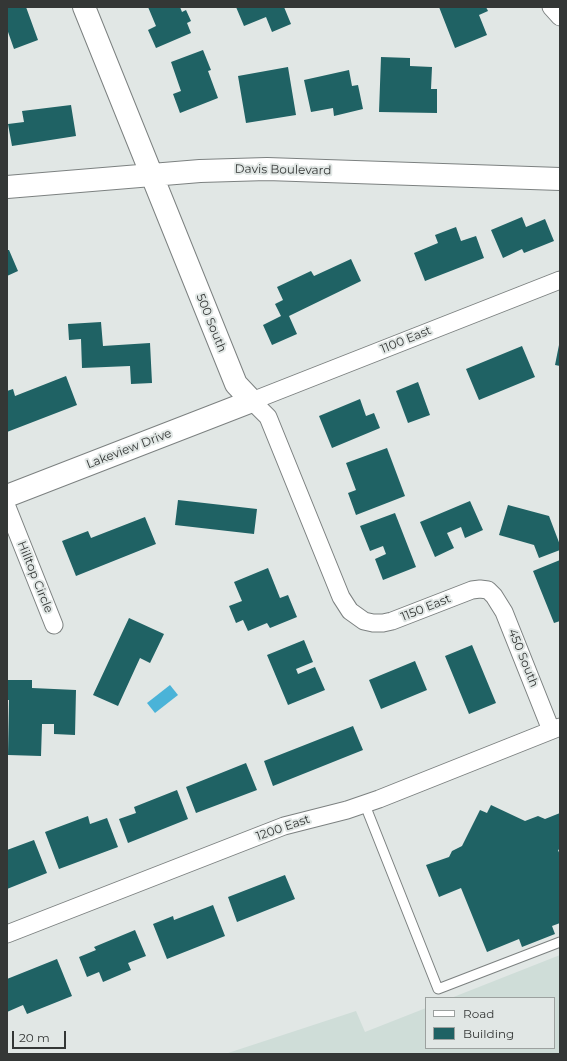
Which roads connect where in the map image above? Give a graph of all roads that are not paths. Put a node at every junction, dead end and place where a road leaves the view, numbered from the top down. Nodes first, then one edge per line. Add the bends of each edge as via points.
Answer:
1 (84, 7) edge
2 (551, 7) edge
3 (560, 17) edge
4 (152, 175) junction
5 (560, 180) edge
6 (7, 186) edge
7 (560, 280) edge
8 (252, 401) junction
9 (7, 496) edge
10 (7, 507) edge
11 (488, 590) joint
12 (364, 621) joint
13 (54, 625) dead end
14 (556, 729) edge
15 (365, 805) junction
16 (7, 934) edge
17 (560, 942) edge

1 - 4 street, 500 South
2 - 3 street
4 - 5 street, Davis Boulevard via 267,169
4 - 6 street, Davis Boulevard
4 - 8 street, 500 South via 236,384
7 - 8 street, 1100 East
8 - 9 street, Lakeview Drive
8 - 12 street, 500 South via 268,417 341,597 350,611
10 - 13 street, Hilltop Circle
11 - 12 street, 1150 East via 468,592 392,621
11 - 14 street, 450 South via 504,612
14 - 15 street, 1200 East
15 - 16 street, 1200 East via 284,826
15 - 17 lane via 438,990

